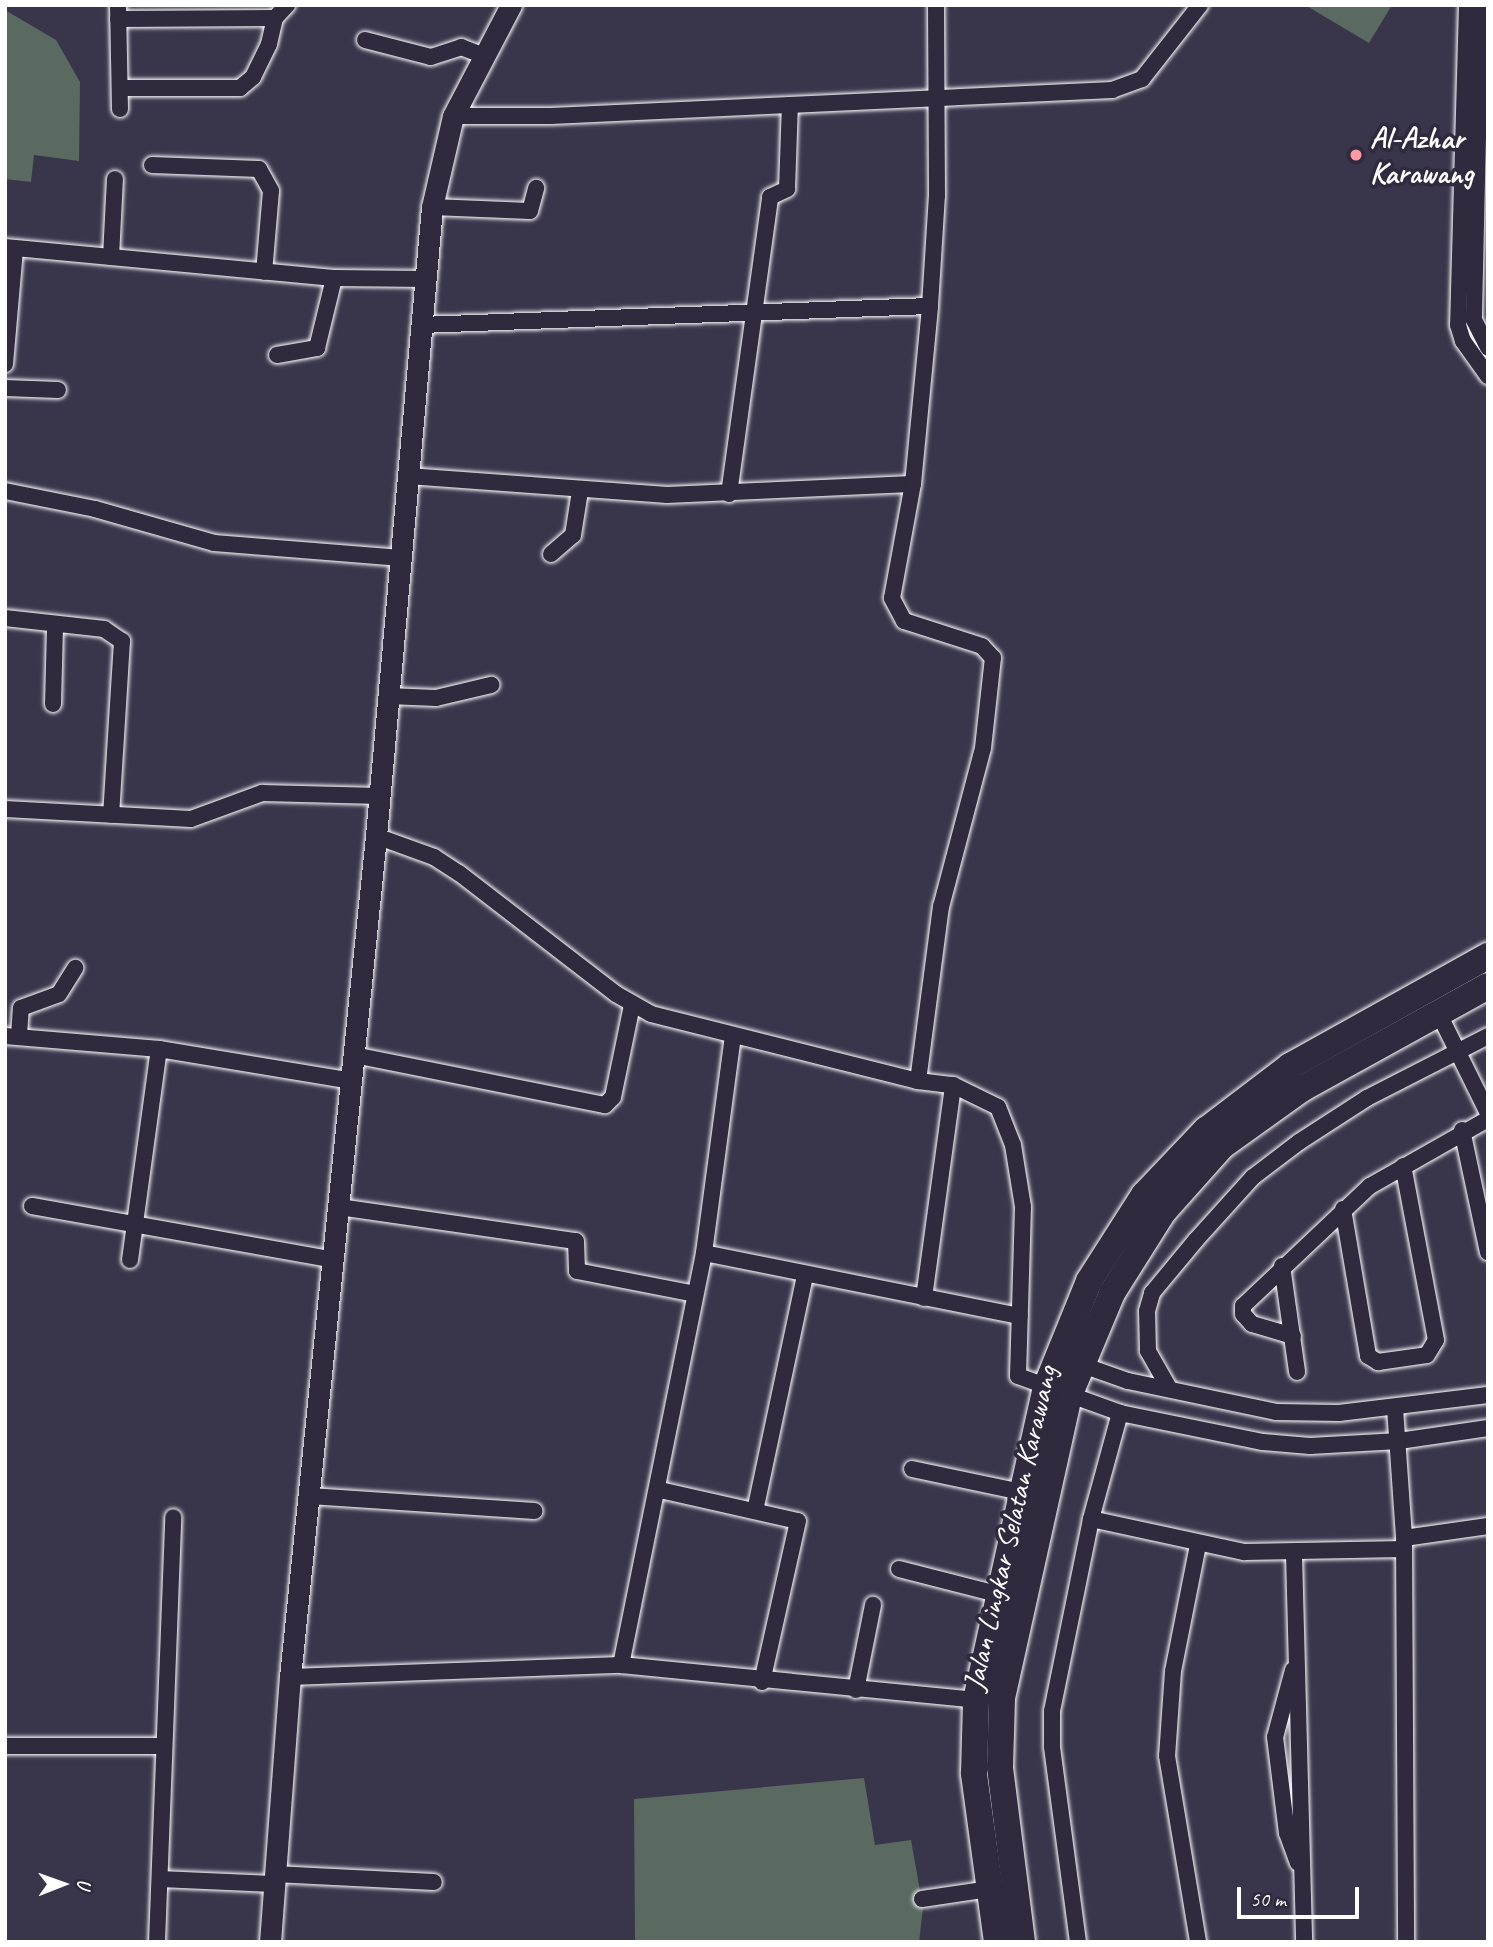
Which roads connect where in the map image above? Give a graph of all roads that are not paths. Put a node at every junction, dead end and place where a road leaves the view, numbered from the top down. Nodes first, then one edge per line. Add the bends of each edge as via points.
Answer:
1 (511, 5) edge
2 (936, 5) edge
3 (1200, 5) edge
4 (1467, 5) edge
5 (1481, 5) edge
6 (281, 11) edge
7 (118, 12) edge
8 (365, 40) dead end
9 (482, 55) junction
10 (1474, 57) junction
11 (121, 88) junction
12 (935, 100) junction
13 (790, 105) junction
14 (120, 109) dead end
15 (453, 116) junction
16 (152, 164) dead end
17 (115, 179) dead end
18 (536, 188) dead end
19 (432, 207) junction
20 (10, 248) edge
21 (111, 257) junction
22 (264, 272) junction
23 (334, 278) junction
24 (426, 279) junction
25 (930, 306) junction
26 (754, 311) junction
27 (421, 325) junction
28 (1488, 348) edge
29 (277, 355) dead end
30 (5, 364) edge
31 (1488, 376) edge
32 (5, 388) edge
33 (58, 390) dead end
34 (408, 476) junction
35 (913, 484) junction
36 (5, 491) edge
37 (580, 491) junction
38 (729, 494) junction
39 (551, 554) dead end
40 (401, 558) junction
41 (5, 618) edge
42 (55, 625) junction
43 (491, 685) dead end
44 (388, 696) junction
45 (53, 704) dead end
46 (380, 796) junction
47 (5, 809) edge
48 (111, 816) junction
49 (376, 836) junction
50 (1488, 956) edge
51 (75, 968) dead end
52 (1488, 986) edge
53 (632, 1005) junction
54 (1439, 1014) junction
55 (12, 1035) edge
56 (1488, 1036) edge
57 (733, 1037) junction
58 (159, 1049) junction
59 (1458, 1052) junction
60 (354, 1055) junction
61 (352, 1081) junction
62 (918, 1081) junction
63 (953, 1085) junction
64 (1488, 1113) edge
65 (1488, 1119) edge
66 (1462, 1130) junction
67 (1403, 1166) junction
68 (32, 1206) dead end
69 (1481, 1207) edge
70 (339, 1208) junction
71 (1343, 1209) junction
72 (136, 1223) junction
73 (704, 1252) junction
74 (1488, 1252) edge
75 (130, 1260) dead end
76 (334, 1260) junction
77 (1282, 1266) junction
78 (805, 1275) junction
79 (695, 1294) junction
80 (924, 1298) junction
81 (1020, 1316) junction
82 (1293, 1336) junction
83 (1070, 1361) junction
84 (1297, 1372) dead end
85 (1169, 1388) junction
86 (1057, 1391) junction
87 (1488, 1395) edge
88 (1395, 1408) junction
89 (1120, 1413) junction
90 (1488, 1429) edge
91 (1399, 1441) junction
92 (912, 1469) dead end
93 (660, 1490) junction
94 (1021, 1492) junction
95 (310, 1496) junction
96 (535, 1511) dead end
97 (755, 1511) junction
98 (173, 1517) dead end
99 (1091, 1519) junction
100 (1488, 1526) edge
101 (1404, 1543) junction
102 (1198, 1545) junction
103 (1294, 1554) junction
104 (899, 1569) dead end
105 (997, 1594) junction
106 (873, 1605) dead end
107 (1297, 1661) junction
108 (621, 1665) junction
109 (289, 1677) junction
110 (762, 1682) junction
111 (856, 1690) junction
112 (976, 1700) junction
113 (5, 1746) edge
114 (163, 1746) junction
115 (1302, 1867) junction
116 (160, 1879) junction
117 (274, 1879) junction
118 (434, 1882) dead end
119 (990, 1889) junction
120 (922, 1899) dead end
121 (157, 1942) edge
122 (270, 1942) edge
123 (997, 1942) edge
124 (1022, 1942) edge
125 (1078, 1942) edge
126 (1198, 1942) edge
127 (1304, 1942) edge
128 (1406, 1942) edge

1 - 9 street
2 - 12 street
3 - 12 street via 1142,79 1128,86
4 - 10 street
5 - 10 street
6 - 7 street
6 - 11 street via 253,77 240,88
7 - 11 street
8 - 9 street via 431,57 461,47
9 - 15 street
10 - 28 street via 1474,320
10 - 31 street via 1458,325 1463,341
11 - 14 street
12 - 13 street
12 - 25 street via 937,196
13 - 15 street
13 - 26 street via 787,189 770,197
15 - 19 street
16 - 22 street via 259,169 271,191
17 - 21 street
18 - 19 street via 530,211
19 - 24 street
20 - 21 street
20 - 30 street
21 - 22 street
22 - 23 street
23 - 24 street
23 - 29 street via 317,348
24 - 27 street
25 - 26 street
25 - 35 street
26 - 27 street
26 - 38 street
27 - 34 street
32 - 33 street
34 - 37 street
34 - 40 street
35 - 38 street
35 - 62 street via 892,598 897,612 904,621 982,646 993,659 983,748 941,907
36 - 40 street via 95,509 214,543
37 - 38 street
37 - 39 street via 573,535
40 - 44 street
41 - 42 street
42 - 45 street
42 - 48 street via 111,631 122,641
43 - 44 street via 436,698
44 - 46 street
46 - 48 street via 288,791 232,801 198,818
46 - 49 street
47 - 48 street
49 - 53 street via 459,873
49 - 60 street
50 - 83 main road, Jalan Lingkar Selatan Karawang via 1290,1066 1206,1130 1144,1195 1089,1281
51 - 55 street via 59,995 21,1008
52 - 54 main road, Jalan Lingkar Selatan Karawang
53 - 57 street
53 - 60 street via 613,1097 605,1105
54 - 59 street
54 - 83 main road, Jalan Lingkar Selatan Karawang via 1303,1087 1222,1146 1163,1212
55 - 58 street
56 - 59 street
57 - 62 street
57 - 73 street
58 - 61 street
58 - 72 street
59 - 64 street
59 - 85 street via 1367,1098 1299,1142 1253,1177 1196,1240 1152,1293 1147,1311 1148,1351
60 - 61 street
61 - 70 street
62 - 63 street
63 - 80 street
63 - 81 street via 983,1096 998,1107 1008,1123 1023,1208
65 - 66 street
66 - 67 street
66 - 69 street
67 - 71 street
67 - 71 street via 1436,1340 1427,1355 1378,1362 1368,1356
68 - 72 street
69 - 74 street
70 - 76 street
70 - 79 street via 576,1241 577,1271
71 - 77 street
72 - 75 street
72 - 76 street
73 - 78 street
73 - 79 street
76 - 95 street
77 - 82 street
77 - 82 street via 1242,1310 1252,1324
78 - 80 street
78 - 97 street
79 - 93 street
80 - 81 street
81 - 86 street via 1018,1376
82 - 84 street
83 - 85 street
83 - 86 main road
85 - 88 street via 1276,1412
86 - 89 street
86 - 94 main road
86 - 124 main road, Jalan Lingkar Selatan Karawang via 1000,1718 1000,1767
87 - 88 street
88 - 91 street
89 - 91 street via 1286,1444
89 - 99 street
90 - 91 street
91 - 101 street
92 - 94 street
93 - 97 street
93 - 108 street
94 - 105 main road
95 - 96 street
95 - 109 street
97 - 110 street via 795,1519 799,1526
98 - 114 street
99 - 102 street
99 - 125 street via 1051,1729
100 - 101 street
101 - 103 street
101 - 128 street
102 - 103 street
102 - 126 street via 1173,1671 1167,1756
103 - 107 street
104 - 105 street
105 - 112 main road
106 - 111 street
107 - 115 street
107 - 115 street via 1275,1737 1287,1833
108 - 109 street
108 - 110 street
109 - 117 street
110 - 111 street
111 - 112 street
112 - 119 main road via 974,1773
113 - 114 street
114 - 116 street
115 - 127 street
116 - 117 street
116 - 121 street
117 - 118 street
117 - 122 street
119 - 120 street
119 - 123 main road

